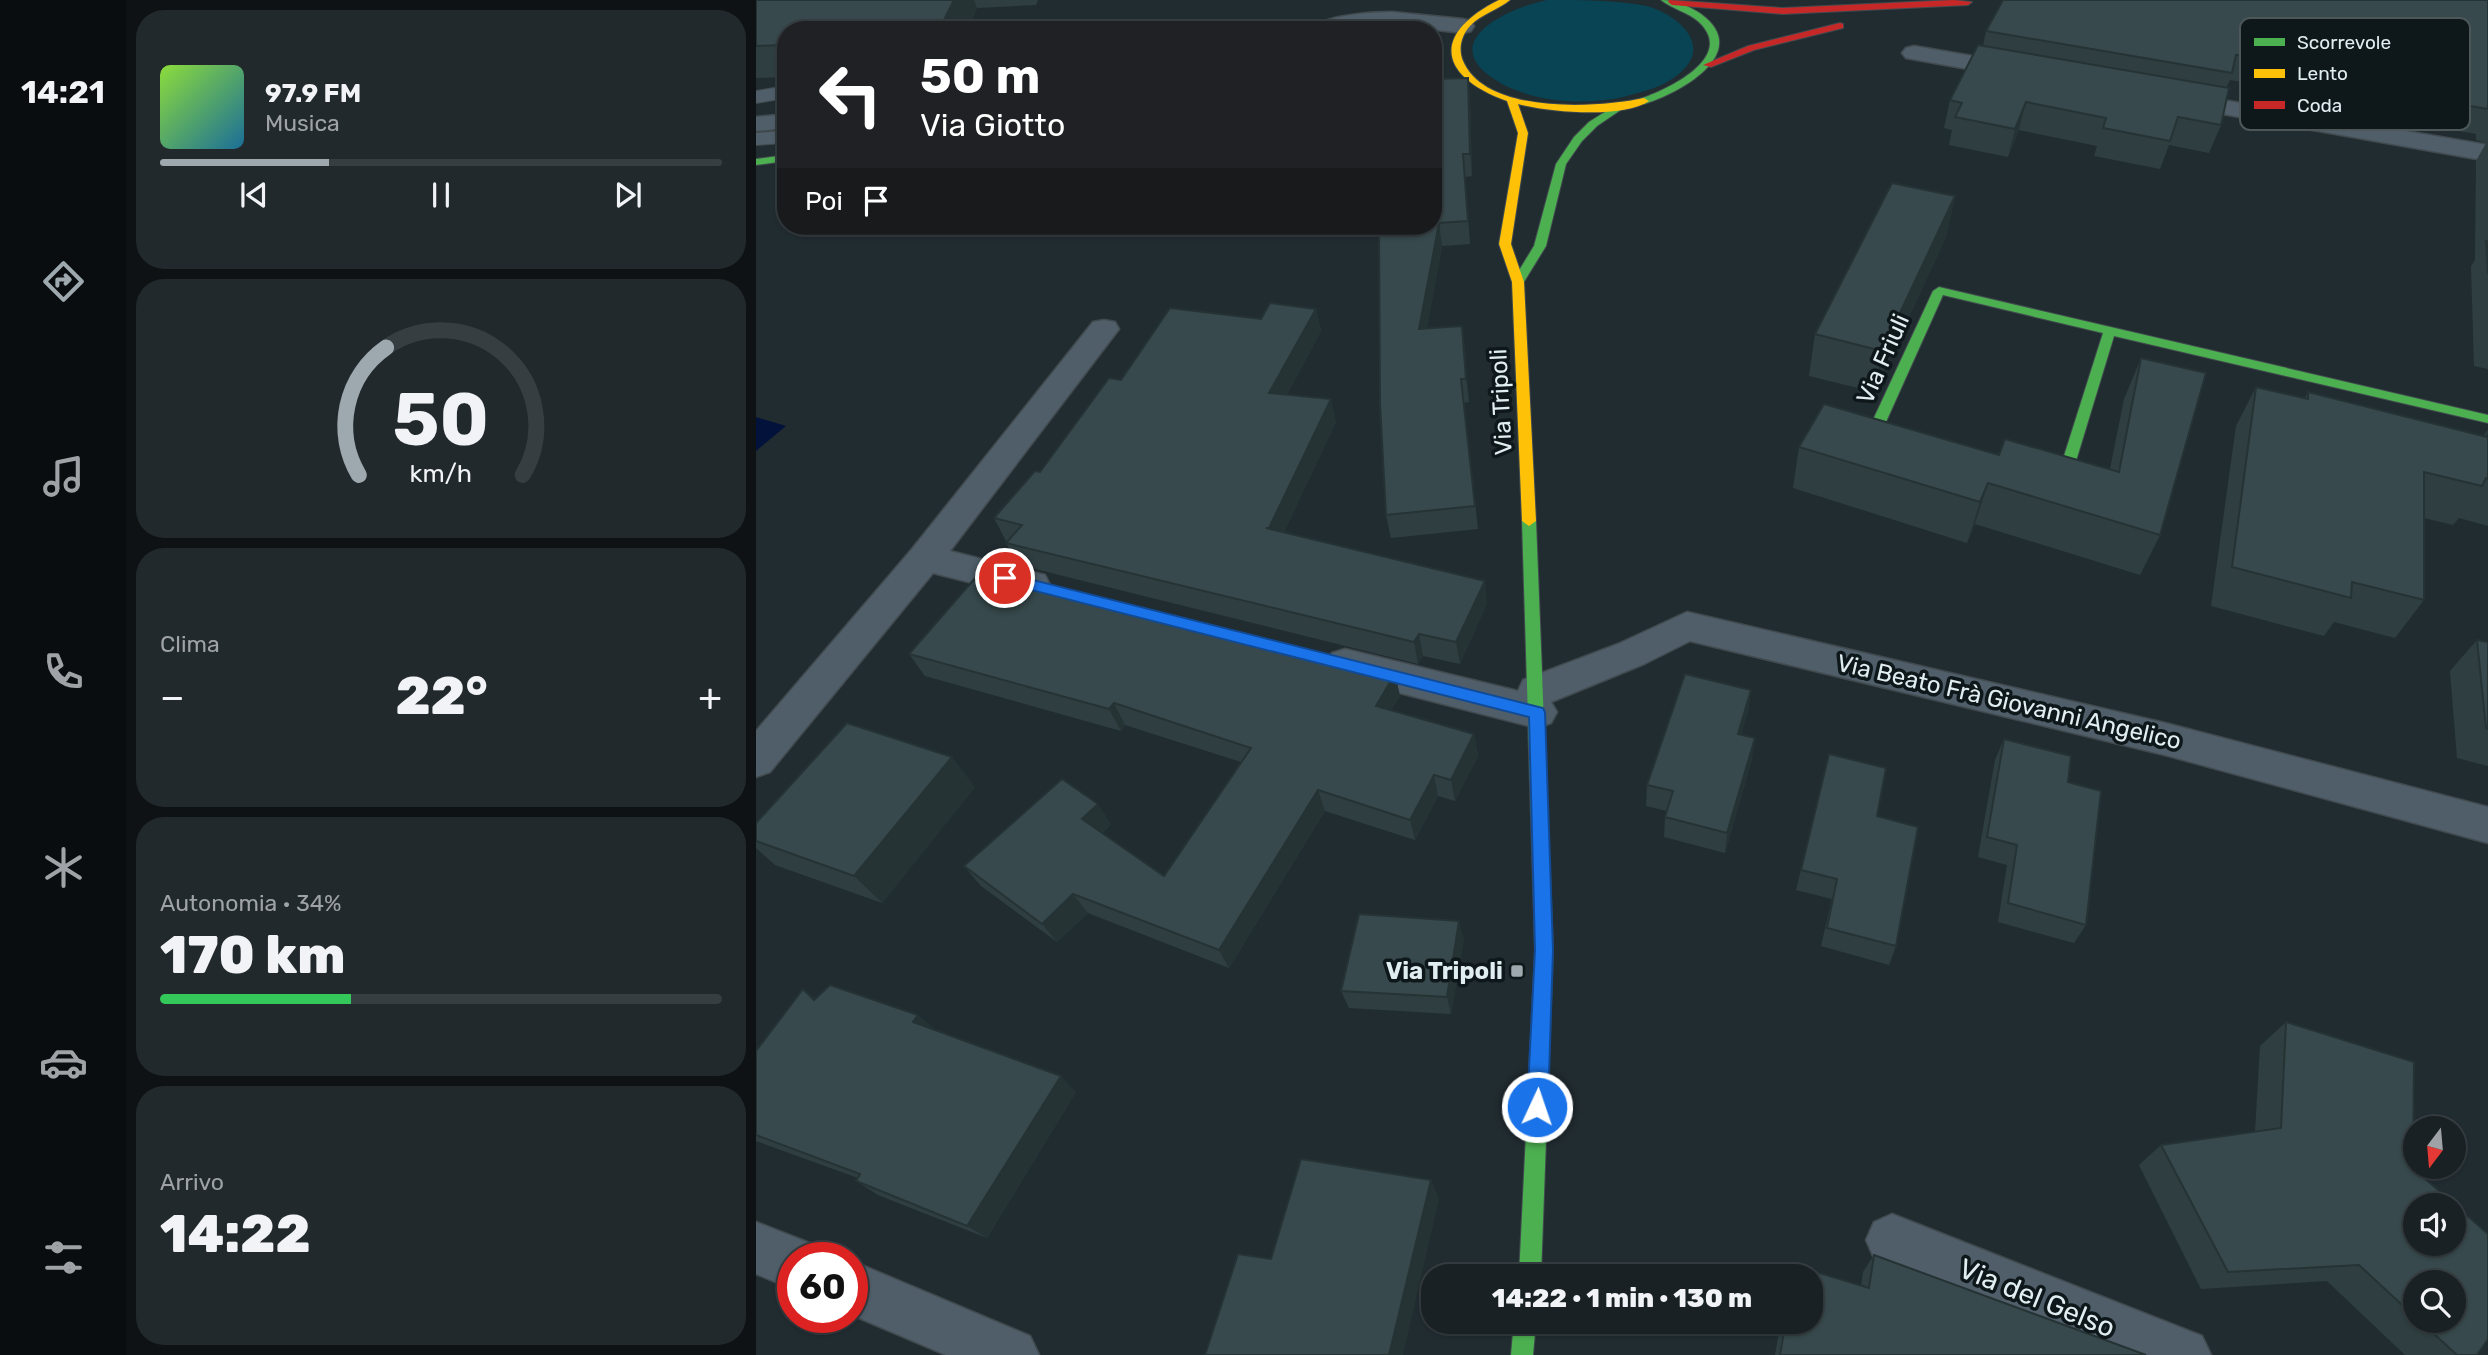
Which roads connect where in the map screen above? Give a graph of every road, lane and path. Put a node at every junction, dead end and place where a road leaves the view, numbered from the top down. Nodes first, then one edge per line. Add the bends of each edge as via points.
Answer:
1 (1503, 0) edge
2 (1669, 1) edge
3 (1972, 1) edge
4 (1840, 5) edge
5 (1354, 21) edge
6 (1431, 21) edge
7 (1442, 22) edge
8 (1462, 25) edge
9 (1914, 53) dead end
10 (1708, 65) junction
11 (2037, 75) edge
12 (1457, 84) edge
13 (1479, 85) junction
14 (777, 94) edge
15 (2147, 94) edge
16 (756, 97) edge
17 (1511, 99) junction
18 (1620, 107) junction
19 (2240, 110) edge
20 (777, 122) edge
21 (756, 124) edge
22 (2355, 130) edge
23 (777, 137) edge
24 (756, 139) edge
25 (2488, 153) edge
26 (777, 159) edge
27 (756, 162) edge
28 (1518, 282) junction
29 (1104, 329) dead end
30 (2110, 330) junction
31 (2488, 419) edge
32 (1927, 449) edge
33 (2022, 473) edge
34 (925, 558) junction
35 (1059, 592) edge
36 (1313, 656) edge
37 (1537, 702) junction
38 (756, 760) edge
39 (2488, 825) edge
40 (1892, 1240) dead end
41 (756, 1248) edge
42 (777, 1257) edge
43 (1531, 1264) edge
44 (868, 1295) edge
45 (1524, 1334) edge
46 (1011, 1355) edge
47 (1522, 1355) edge
48 (2183, 1355) edge

1 - 8 main road
2 - 4 main road via 1706,8
2 - 10 main road via 1709,30 1713,53
3 - 4 main road
3 - 10 main road via 1819,30
5 - 6 street
7 - 8 street
8 - 13 main road via 1454,49 1460,68
9 - 11 street
10 - 18 main road via 1666,95
12 - 13 main road
13 - 17 main road
14 - 16 lane
15 - 19 street
17 - 18 main road via 1552,108
17 - 28 main road, Via Tripoli via 1523,133 1505,244
18 - 28 main road via 1593,124 1561,164 1540,246
20 - 21 street
22 - 25 street
23 - 24 lane
26 - 27 main road
28 - 37 main road, Via Tripoli
29 - 34 street
30 - 31 main road, Via Friuli
30 - 32 main road, Via Friuli via 1939,291 1874,435
30 - 33 main road via 2062,484
34 - 35 street
34 - 38 street
36 - 37 street
37 - 39 street, Via Beato Frà Giovanni Angelico via 1687,626 2165,739
37 - 43 main road, Via Tripoli via 1544,950
40 - 48 street, Via del Gelso
41 - 42 street
44 - 46 street
45 - 47 main road

